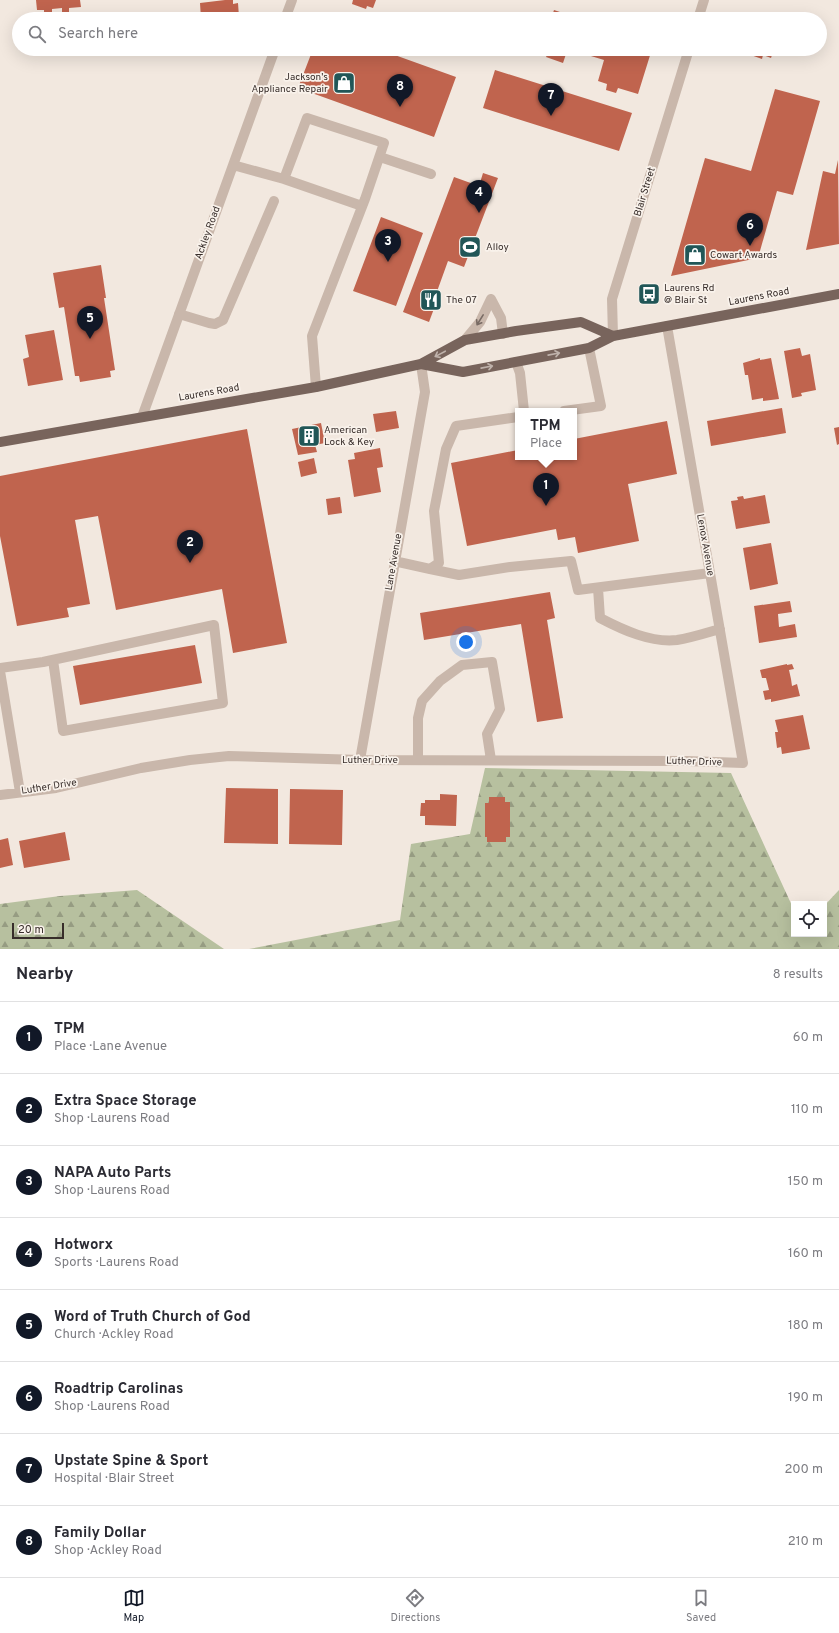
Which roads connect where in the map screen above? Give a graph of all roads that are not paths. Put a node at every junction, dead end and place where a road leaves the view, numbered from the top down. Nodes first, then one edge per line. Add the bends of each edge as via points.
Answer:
1 (292, 0) edge
2 (704, 0) edge
3 (288, 12) edge
4 (700, 12) edge
5 (272, 56) edge
6 (687, 56) edge
7 (380, 156) junction
8 (233, 165) junction
9 (431, 174) dead end
10 (284, 180) junction
11 (274, 201) dead end
12 (362, 206) junction
13 (839, 294) edge
14 (179, 314) junction
15 (667, 326) junction
16 (504, 334) junction
17 (613, 336) junction
18 (465, 340) junction
19 (589, 348) junction
20 (516, 362) junction
21 (421, 364) junction
22 (316, 386) junction
23 (524, 408) edge
24 (577, 409) edge
25 (142, 416) junction
26 (515, 417) edge
27 (0, 442) edge
28 (394, 561) junction
29 (430, 569) junction
30 (710, 572) junction
31 (598, 588) junction
32 (720, 629) junction
33 (54, 660) junction
34 (0, 669) edge
35 (360, 760) junction
36 (418, 760) junction
37 (491, 760) junction
38 (743, 763) joint
39 (20, 792) junction
40 (0, 795) edge

1 - 3 street
2 - 4 street
5 - 8 street, Ackley Road
6 - 17 street, Blair Street via 612,299
7 - 9 street
7 - 10 street via 384,143 307,118
7 - 12 street
8 - 10 street
8 - 14 street, Ackley Road
10 - 12 street
11 - 14 street via 223,320 215,324
12 - 22 street via 312,336
13 - 15 main road, Laurens Road
14 - 25 street, Ackley Road
15 - 17 main road, Laurens Road
15 - 30 street, Lenox Avenue
16 - 17 main road, Laurens Road via 581,322
16 - 18 main road, Laurens Road
16 -> 18 street via 501,318 491,299 480,322
17 - 19 main road, Laurens Road
18 -> 21 main road, Laurens Road
20 -> 19 main road, Laurens Road
19 - 24 street via 600,406
21 -> 20 main road, Laurens Road via 463,372
20 - 23 street via 520,373
21 - 22 main road, Laurens Road
21 - 28 street, Lane Avenue via 425,392
22 - 25 main road, Laurens Road
25 - 27 main road, Laurens Road
26 - 29 street via 456,426 446,449 434,511 439,563
28 - 29 street
28 - 35 street, Lane Avenue
29 - 31 street via 459,575 571,561 578,590
30 - 31 street
30 - 32 street, Lenox Avenue
31 - 32 street via 600,618 645,638 676,640
32 - 38 street, Lenox Avenue
33 - 33 street via 214,625 223,703 63,731
33 - 34 street
34 - 39 street
35 - 36 street, Luther Drive
35 - 39 street, Luther Drive via 229,756 142,768 56,788
36 - 37 street, Luther Drive
36 - 37 street via 418,718 422,701 440,681 462,666 492,662 500,709 487,734
37 - 38 street, Luther Drive
39 - 40 street, Luther Drive

